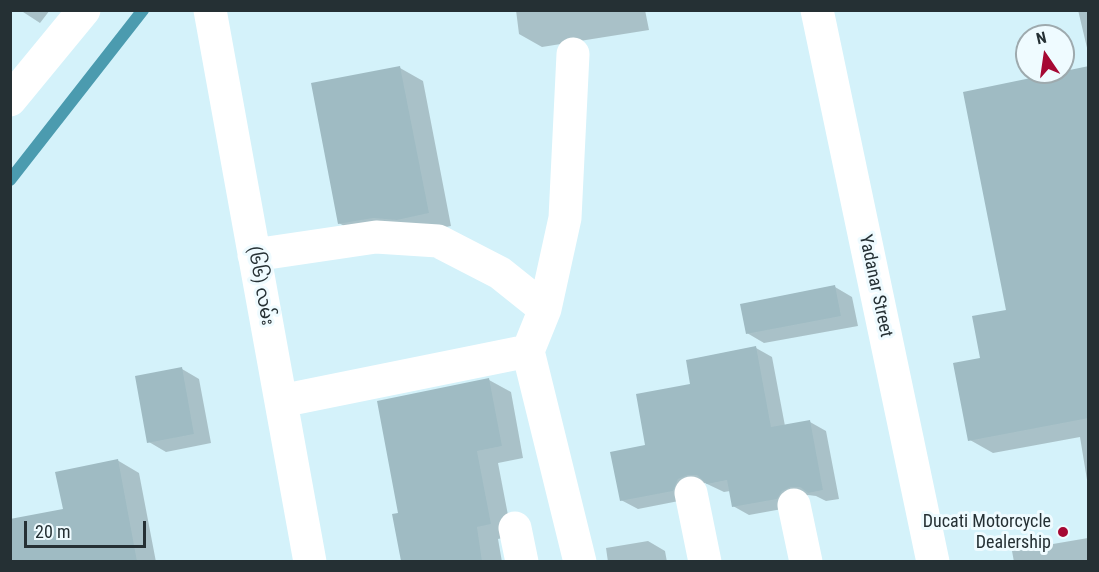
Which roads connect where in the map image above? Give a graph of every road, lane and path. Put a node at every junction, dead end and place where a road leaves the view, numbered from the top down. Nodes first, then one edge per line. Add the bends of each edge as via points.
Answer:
1 (84, 10) edge
2 (210, 10) edge
3 (817, 10) edge
4 (573, 54) dead end
5 (10, 100) edge
6 (254, 255) junction
7 (545, 309) junction
8 (528, 351) junction
9 (280, 401) junction
10 (691, 493) dead end
11 (794, 505) dead end
12 (515, 528) dead end
13 (310, 561) edge
14 (522, 561) edge
15 (580, 561) edge
16 (705, 561) edge
17 (806, 561) edge
18 (933, 561) edge

1 - 5 street
2 - 6 street, (၆၆) လမ်း
3 - 18 street, Yadanar Street
4 - 7 street via 565,218
6 - 7 street via 376,237 438,241 500,273
6 - 9 street, (၆၆) လမ်း
7 - 8 street
8 - 9 street
8 - 15 street
9 - 13 street, (၆၆) လမ်း
10 - 16 street
11 - 17 street
12 - 14 street

